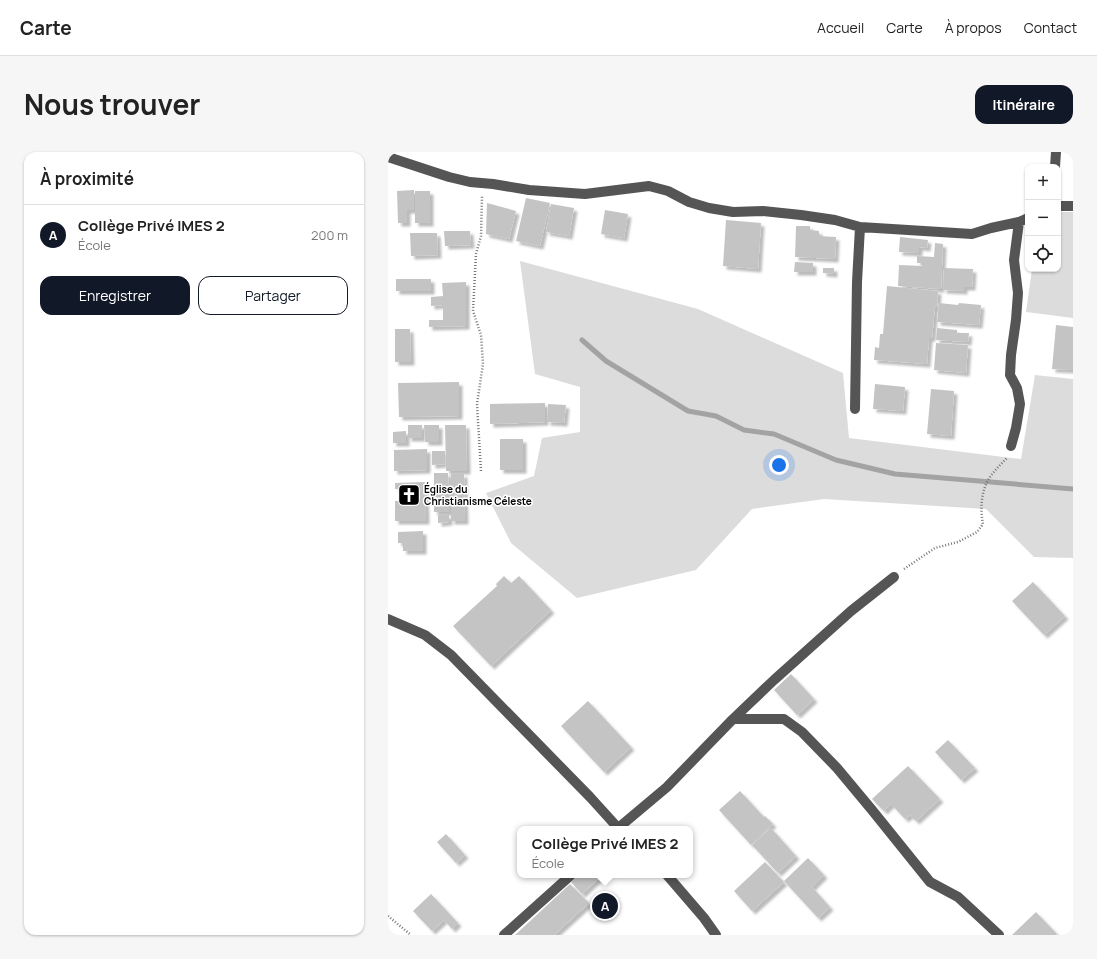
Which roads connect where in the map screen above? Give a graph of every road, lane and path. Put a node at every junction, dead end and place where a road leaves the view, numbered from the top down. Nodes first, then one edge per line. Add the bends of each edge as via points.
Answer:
1 (1056, 152) edge
2 (388, 157) edge
3 (1055, 164) edge
4 (482, 183) junction
5 (1061, 206) edge
6 (1073, 206) edge
7 (1024, 220) edge
8 (860, 227) junction
9 (855, 409) dead end
10 (1011, 446) joint
11 (482, 471) dead end
12 (894, 577) joint
13 (388, 620) edge
14 (733, 719) junction
15 (615, 826) edge
16 (621, 826) edge
17 (568, 878) edge
18 (670, 878) edge
19 (388, 916) edge
20 (411, 935) edge
21 (504, 935) edge
22 (716, 935) edge
23 (999, 935) edge

1 - 3 street
2 - 4 street via 448,177
4 - 8 street via 585,194 649,186 709,208 733,212 801,214
4 - 11 path via 482,236 476,254 473,311 481,335 483,364 477,404
5 - 6 street
7 - 8 street via 972,234
7 - 10 street via 1014,260 1018,293 1010,375 1017,388 1020,404
8 - 9 street
10 - 12 path via 1010,454 989,478 980,511 983,524 977,532 958,542 935,548
12 - 14 street via 851,611
13 - 15 street via 426,635 452,655
14 - 16 street via 666,787
14 - 23 street via 784,719 802,732 837,768 930,882 958,897
17 - 21 street
18 - 22 street
19 - 20 path

